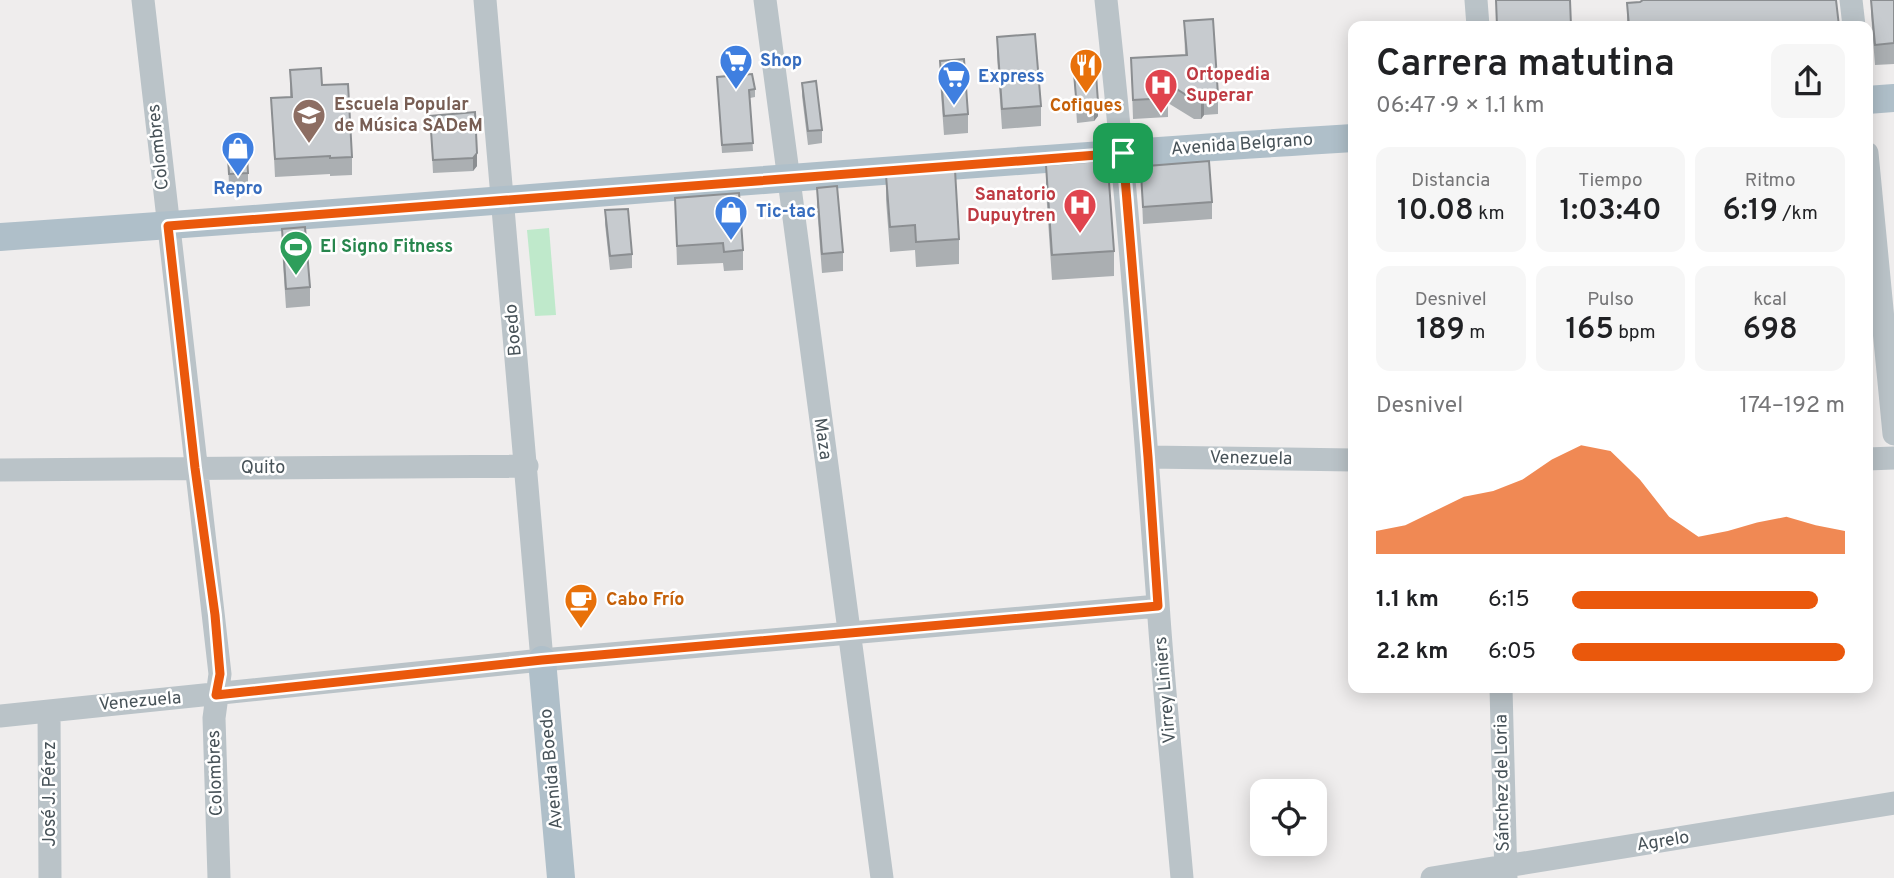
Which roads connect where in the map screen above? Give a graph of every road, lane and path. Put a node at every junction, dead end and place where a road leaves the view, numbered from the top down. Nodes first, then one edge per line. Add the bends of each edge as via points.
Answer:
1 (143, 0) edge
2 (485, 0) edge
3 (765, 0) edge
4 (1106, 0) edge
5 (1476, 0) edge
6 (1852, 0) edge
7 (1478, 21) edge
8 (1854, 21) edge
9 (1894, 98) edge
10 (1873, 100) edge
11 (1348, 138) edge
12 (1123, 153) junction
13 (788, 178) junction
14 (503, 200) junction
15 (1873, 215) edge
16 (168, 226) junction
17 (0, 237) edge
18 (1894, 434) edge
19 (1148, 457) junction
20 (1894, 458) edge
21 (1873, 459) edge
22 (1348, 460) edge
23 (527, 466) junction
24 (195, 468) junction
25 (0, 470) edge
26 (1158, 606) junction
27 (848, 632) junction
28 (542, 660) junction
29 (1501, 693) edge
30 (216, 695) junction
31 (49, 710) junction
32 (0, 716) edge
33 (1894, 803) edge
34 (1506, 873) edge
35 (50, 878) edge
36 (219, 878) edge
37 (561, 878) edge
38 (882, 878) edge
39 (1182, 878) edge
40 (1432, 878) edge

1 - 16 street, Colombres
2 - 14 street, Boedo
3 - 13 street, Maza
4 - 12 street, Virrey Liniers
5 - 7 street
6 - 8 street
9 - 10 main road
11 - 12 main road, Avenida Belgrano
12 - 13 main road, Avenida Belgrano
12 - 19 street, Virrey Liniers
13 - 14 main road, Avenida Belgrano
13 - 27 street, Maza
14 - 16 main road, Avenida Belgrano
14 - 23 street, Boedo
15 - 18 street
16 - 17 main road, Avenida Belgrano
16 - 24 street, Colombres
19 - 22 street, Venezuela
19 - 26 street, Virrey Liniers
20 - 21 street
23 - 24 street, Quito
23 - 28 street, Boedo
24 - 25 street, Quito
24 - 30 street, Colombres via 220,674
26 - 27 street, Venezuela
26 - 39 street, Virrey Liniers
27 - 28 street, Venezuela
27 - 38 street, Maza
28 - 30 street, Venezuela
28 - 37 main road, Avenida Boedo
29 - 34 street, Sánchez de Loria
30 - 31 street, Venezuela
30 - 36 street, Colombres
31 - 32 street, Venezuela
31 - 35 street, José J. Pérez
33 - 34 street, Agrelo
34 - 40 street, Agrelo

